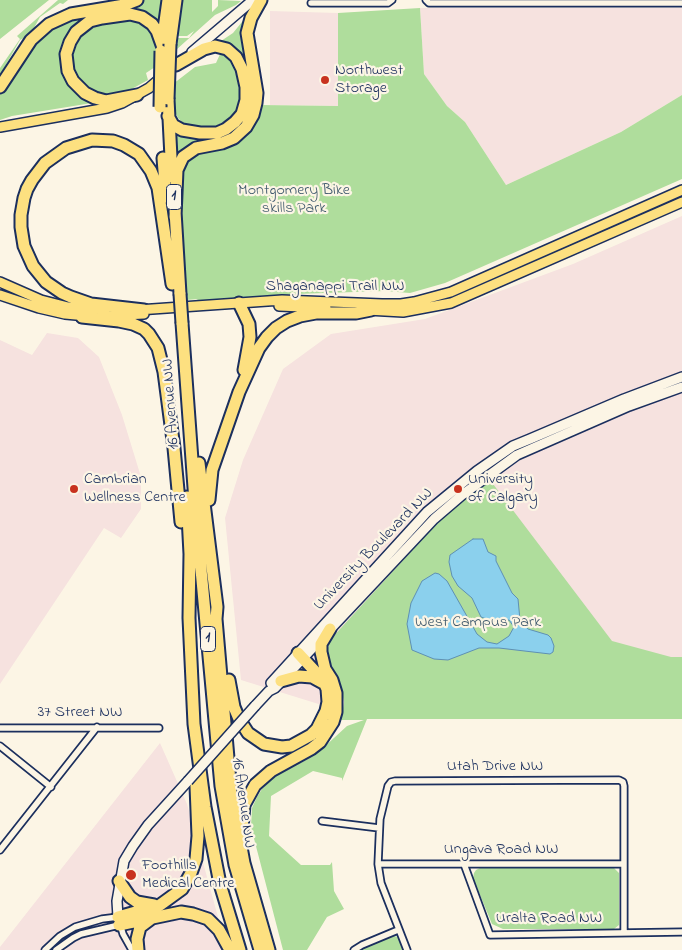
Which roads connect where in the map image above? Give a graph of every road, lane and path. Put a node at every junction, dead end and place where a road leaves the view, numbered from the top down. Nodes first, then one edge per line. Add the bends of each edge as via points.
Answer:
1 (137, 0) edge
2 (168, 0) edge
3 (176, 0) edge
4 (253, 0) edge
5 (261, 0) edge
6 (390, 1) edge
7 (539, 1) edge
8 (666, 1) edge
9 (427, 2) edge
10 (682, 3) edge
11 (312, 4) dead end
12 (164, 47) junction
13 (176, 65) junction
14 (0, 87) edge
15 (137, 95) junction
16 (164, 103) junction
17 (168, 116) junction
18 (4, 127) edge
19 (0, 132) edge
20 (682, 190) edge
21 (682, 202) edge
22 (175, 217) junction
23 (0, 282) edge
24 (175, 291) junction
25 (0, 294) edge
26 (240, 305) junction
27 (144, 310) junction
28 (371, 310) junction
29 (82, 316) junction
30 (178, 323) junction
31 (186, 366) junction
32 (682, 377) edge
33 (682, 387) edge
34 (239, 392) junction
35 (207, 516) junction
36 (189, 579) junction
37 (217, 607) junction
38 (330, 629) junction
39 (303, 653) junction
40 (325, 669) junction
41 (282, 681) junction
42 (327, 689) junction
43 (269, 690) junction
44 (194, 724) junction
45 (97, 727) junction
46 (0, 728) edge
47 (159, 728) dead end
48 (0, 746) edge
49 (51, 787) junction
50 (322, 821) dead end
51 (379, 828) junction
52 (0, 850) edge
53 (244, 863) junction
54 (378, 864) junction
55 (464, 864) junction
56 (624, 864) junction
57 (119, 881) junction
58 (158, 906) junction
59 (152, 917) junction
60 (118, 921) junction
61 (398, 930) junction
62 (624, 932) junction
63 (682, 932) edge
64 (45, 950) edge
65 (56, 950) edge
66 (132, 950) edge
67 (138, 950) edge
68 (230, 950) edge
69 (240, 950) edge
70 (260, 950) edge
71 (269, 950) edge
72 (354, 950) edge
73 (408, 950) edge

1 - 14 highway via 71,14 49,24 31,40
2 - 12 highway, 16 Avenue NW / 1
3 - 12 highway, 16 Avenue NW / 1
4 - 13 street
5 - 22 highway via 251,18 248,33 257,90 253,114 244,129 231,139 194,149 182,160 177,173
6 - 11 street
7 - 8 street
7 - 9 street
8 - 10 street
12 - 15 highway via 152,24 130,14 90,21 70,42 66,60 68,71 85,93 106,100
12 - 16 highway, 16 Avenue NW / 1, bridge
13 - 15 main road
13 - 17 highway via 207,48 227,49 242,69 246,100 236,122 217,133 182,130
15 - 18 main road via 107,108
16 - 17 highway, 16 Avenue NW / 1
16 - 24 highway, 16 Avenue NW / 1
17 - 22 highway, 16 Avenue NW / 1
18 - 19 main road
20 - 26 main road, Shaganappi Trail NW via 451,292 401,304 304,300
21 - 28 main road, Shaganappi Trail NW via 451,303 404,312
22 - 24 highway, 16 Avenue NW / 1
23 - 27 main road, Shaganappi Trail NW via 68,307
24 - 27 highway via 158,188 139,154 113,141 92,140 66,148 45,163 24,198 22,238 33,266 53,288 79,300
24 - 30 highway, 16 Avenue NW / 1
25 - 29 main road, Shaganappi Trail NW via 39,308
26 - 27 main road, Shaganappi Trail NW
26 - 28 main road, Shaganappi Trail NW
26 - 29 main road, Shaganappi Trail NW
26 - 34 highway via 249,324 250,337
28 - 34 highway via 316,313 287,321 276,328 259,348
29 - 36 highway via 119,320 138,326 149,334 158,348 164,372
30 - 31 highway, 16 Avenue NW / 1
30 - 36 highway, 16 Avenue NW / 1
31 - 35 highway
31 - 70 highway, 16 Avenue NW / 1 via 221,786 235,864
32 - 39 street, University Boulevard NW via 513,446 477,471 428,512
33 - 38 street, University Boulevard NW via 629,406 518,455 434,519
34 - 35 highway via 212,470
35 - 37 highway
36 - 44 highway, 16 Avenue NW / 1
37 - 42 highway via 234,707 243,726 255,739 282,747 311,736 326,711
37 - 53 highway via 231,794
38 - 39 street, University Boulevard NW
38 - 40 highway via 322,644
39 - 40 highway
39 - 41 street, University Boulevard NW
39 - 42 highway
39 - 43 street, University Boulevard NW via 271,683
40 - 53 highway via 336,693 333,722 316,745 271,771 249,793 242,822
41 - 42 highway via 299,676 312,677 319,679
41 - 43 street, University Boulevard NW
43 - 57 street, University Boulevard NW, bridge via 148,825 124,861
44 - 58 highway via 196,859 182,889
44 - 69 highway, 16 Avenue NW / 1 via 220,884
45 - 46 street, 37 Street NW
45 - 47 street, 37 Street NW
45 - 49 street
48 - 49 street
49 - 52 street
50 - 51 street
51 - 54 street, Utah Drive NW
51 - 56 street, Utah Drive NW via 388,786 395,781 619,780 624,786
53 - 71 highway
54 - 55 street, Ungava Road NW
54 - 61 street, Utah Drive NW via 381,883
55 - 56 street, Ungava Road NW
55 - 62 street, Uralta Road NW via 490,935
56 - 62 street, Utah Drive NW
57 - 58 highway via 137,902
57 - 60 street, University Boulevard NW
58 - 60 highway
59 - 60 highway
59 - 67 highway via 140,927
59 - 68 highway via 182,912 208,919 219,930
60 - 64 street via 102,919 75,927
60 - 65 street via 81,934
60 - 66 street
61 - 72 street
61 - 73 street, Utah Drive NW
62 - 63 street, Uralta Road NW

